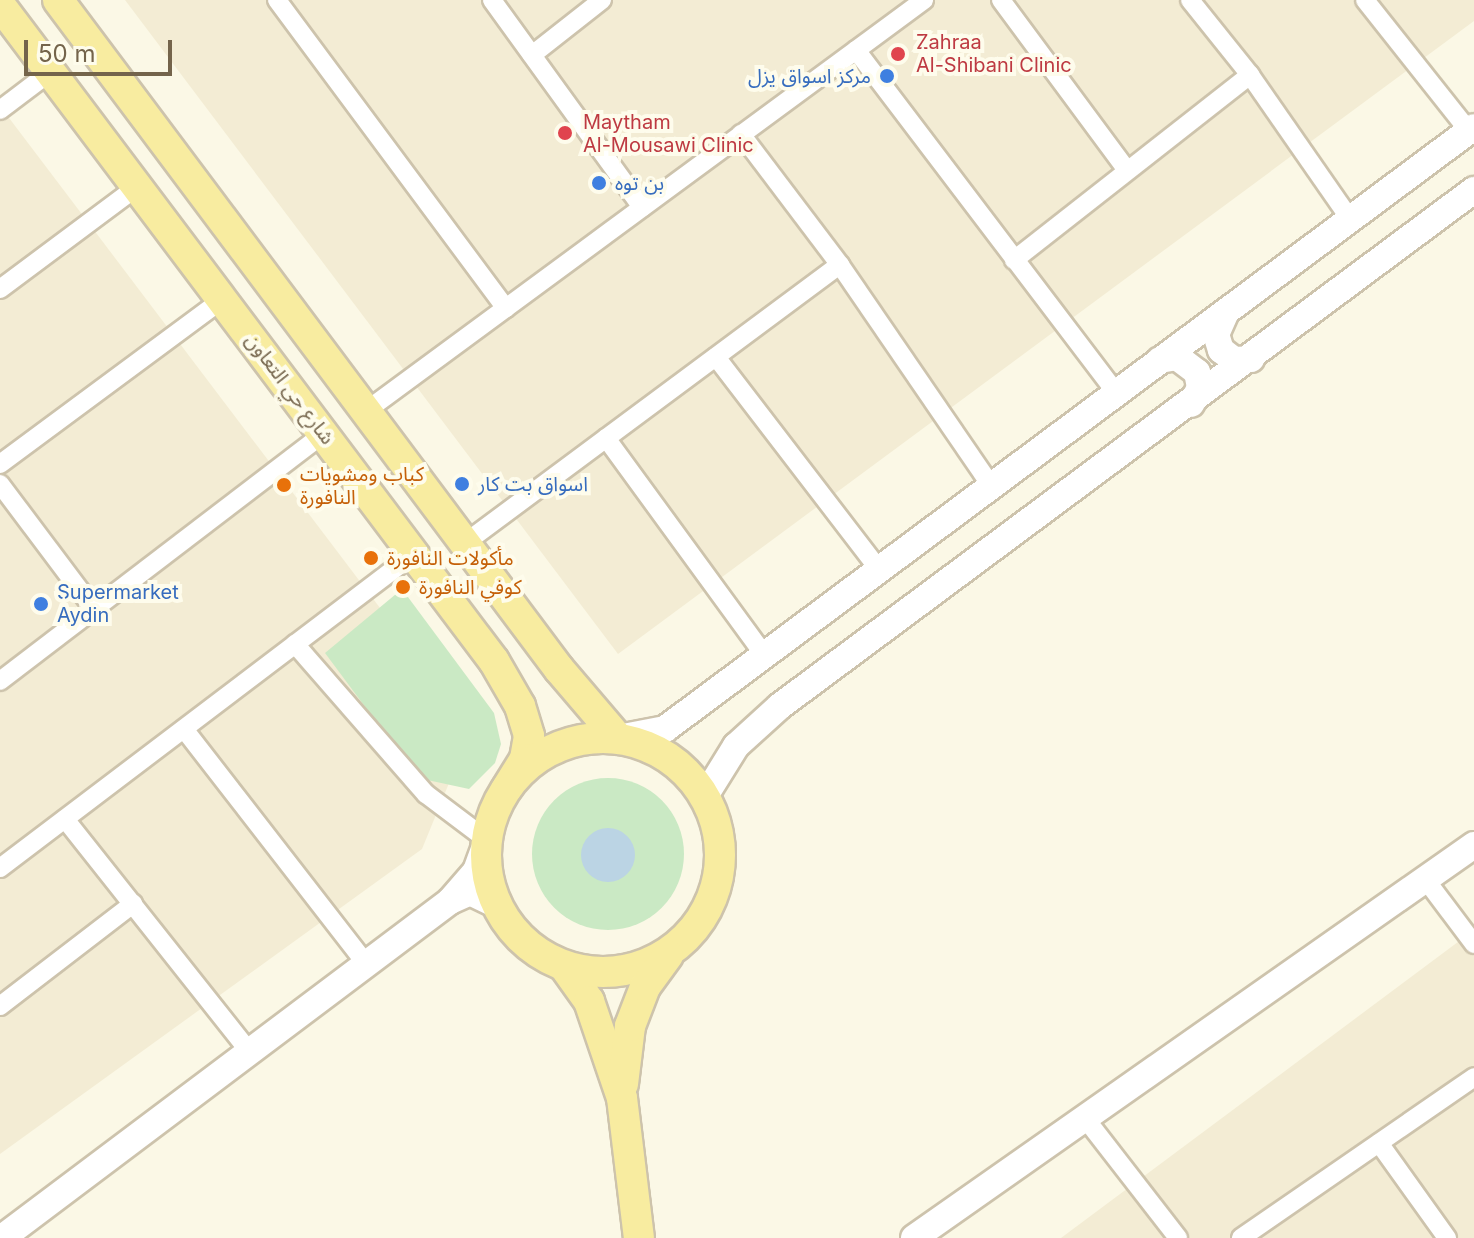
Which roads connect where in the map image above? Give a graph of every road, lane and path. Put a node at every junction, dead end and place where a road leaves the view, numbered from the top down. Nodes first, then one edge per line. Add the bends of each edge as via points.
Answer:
1 (58, 0) edge
2 (492, 0) edge
3 (602, 0) edge
4 (924, 0) edge
5 (1001, 0) edge
6 (1190, 0) edge
7 (1365, 0) edge
8 (287, 4) edge
9 (0, 5) edge
10 (856, 50) junction
11 (532, 55) junction
12 (50, 72) junction
13 (1250, 75) junction
14 (0, 110) edge
15 (1472, 129) edge
16 (741, 134) junction
17 (1127, 170) junction
18 (137, 187) junction
19 (1474, 190) edge
20 (642, 207) junction
21 (1350, 219) junction
22 (1014, 260) junction
23 (840, 265) junction
24 (0, 289) edge
25 (222, 300) junction
26 (506, 308) junction
27 (1226, 312) junction
28 (716, 357) junction
29 (1251, 359) junction
30 (1160, 360) junction
31 (1117, 394) junction
32 (1191, 404) junction
33 (366, 411) junction
34 (323, 434) junction
35 (606, 438) junction
36 (0, 464) edge
37 (0, 484) edge
38 (992, 487) junction
39 (465, 543) junction
40 (414, 554) junction
41 (880, 571) junction
42 (94, 609) junction
43 (295, 644) junction
44 (765, 656) junction
45 (0, 681) edge
46 (184, 729) junction
47 (618, 738) junction
48 (507, 788) junction
49 (705, 796) junction
50 (65, 819) junction
51 (487, 840) junction
52 (1474, 845) edge
53 (0, 868) edge
54 (1426, 880) junction
55 (450, 901) junction
56 (133, 904) junction
57 (497, 905) junction
58 (1474, 944) edge
59 (671, 951) junction
60 (366, 964) junction
61 (564, 966) junction
62 (0, 1006) edge
63 (250, 1052) junction
64 (1474, 1077) edge
65 (622, 1098) junction
66 (1085, 1118) junction
67 (1379, 1143) junction
68 (2, 1238) edge
69 (639, 1238) edge
70 (914, 1238) edge
71 (1178, 1238) edge
72 (1241, 1238) edge
73 (1447, 1238) edge

1 - 33 main road
2 - 11 street
3 - 11 street
4 - 10 street
5 - 17 street
6 - 13 street
7 - 15 street
8 - 26 street
9 - 12 main road, شارع حي التعاون
10 - 16 street
10 - 22 street
11 - 20 street
12 - 14 street
12 - 18 main road, شارع حي التعاون
13 - 17 street
13 - 21 street
15 - 21 main road
16 - 20 street
16 - 23 street
17 - 22 street
18 - 24 street
18 - 25 main road, شارع حي التعاون
19 - 29 main road
20 - 26 street
21 - 27 main road
22 - 31 street
23 - 28 street
23 - 38 street
25 - 34 main road, شارع حي التعاون
25 - 36 street
26 - 33 street
27 - 29 main road via 1216,334 1221,350 1234,360
27 - 30 main road
28 - 35 street
28 - 41 street
29 - 32 main road
30 - 31 main road
30 - 32 main road via 1177,357 1197,372 1200,388
31 - 38 main road
32 - 49 main road via 780,706 736,746
33 - 39 main road
34 - 40 main road, شارع حي التعاون
34 - 42 street
35 - 39 street
35 - 44 street
37 - 42 street
38 - 41 main road
39 - 47 main road
40 - 43 street
40 - 48 main road, شارع حي التعاون via 494,661 520,706 529,748
41 - 44 main road
42 - 45 street
43 - 46 street
43 - 51 street via 426,794
44 - 47 main road via 665,729
46 - 50 street
46 - 60 street
47 - 48 main road via 592,737 556,748 524,768
47 - 49 main road via 668,757
48 - 51 main road
49 - 59 main road via 718,837 718,880 708,907
50 - 53 street
50 - 56 street
51 - 55 main road via 470,881
51 - 57 main road via 488,880
52 - 54 main road
54 - 58 street
54 - 66 main road
55 - 57 main road via 470,892
55 - 60 main road
56 - 62 street
56 - 63 street
57 - 61 main road via 530,947
59 - 61 main road via 620,971
59 - 65 main road via 645,987 630,1026
60 - 63 main road
61 - 65 main road via 589,1001
63 - 68 main road
64 - 67 street
65 - 69 main road
66 - 70 main road
66 - 71 street
67 - 72 street
67 - 73 street

